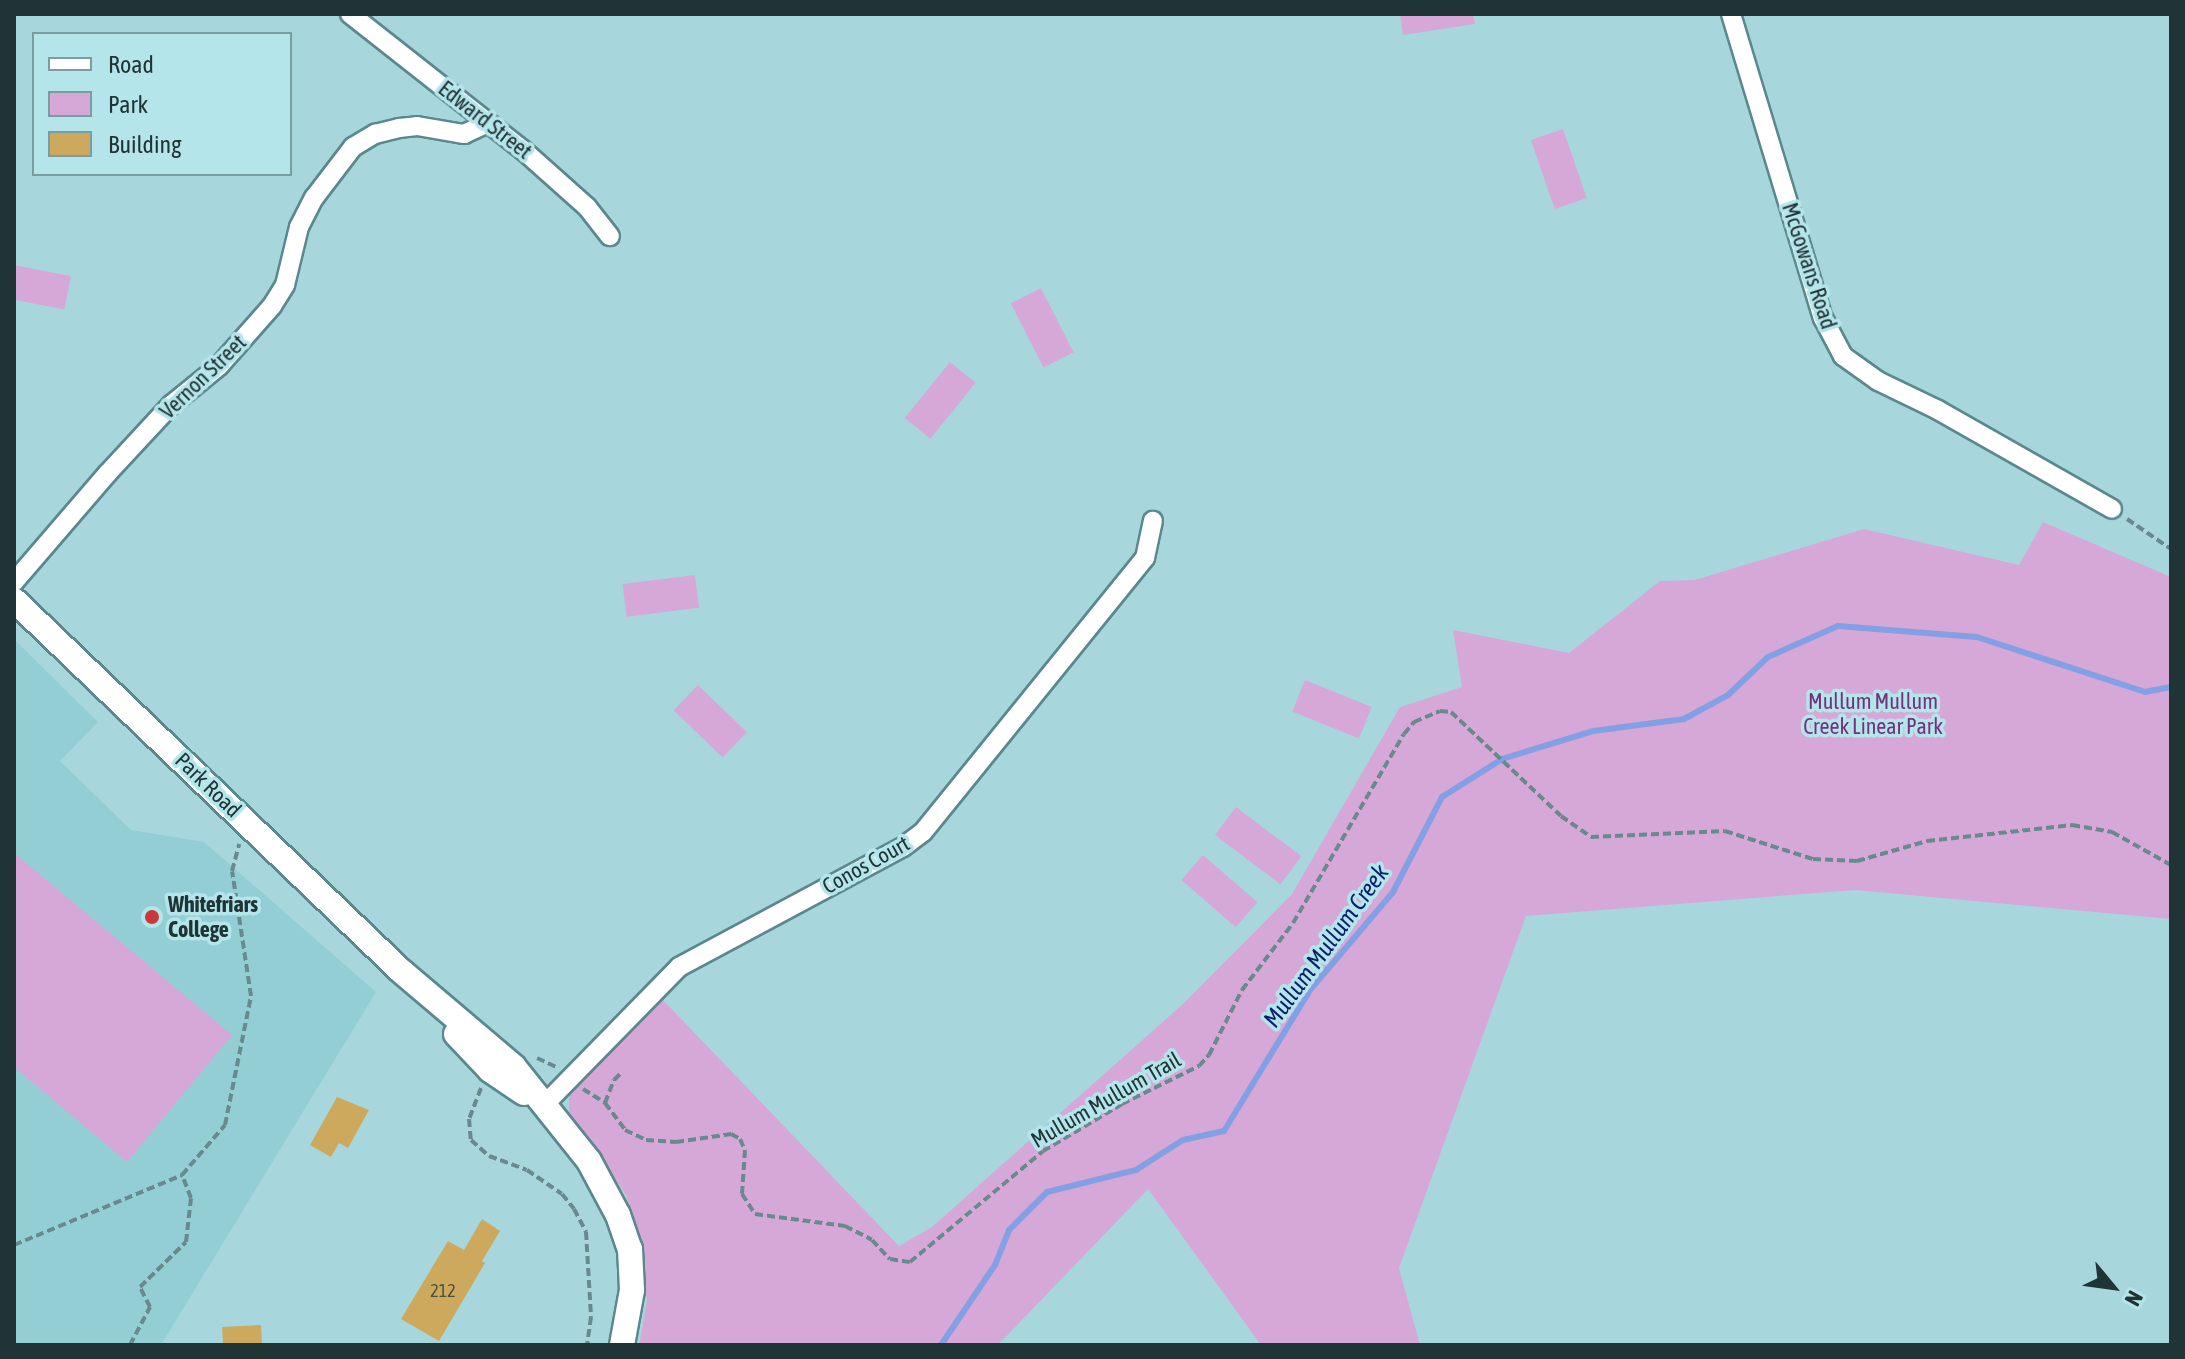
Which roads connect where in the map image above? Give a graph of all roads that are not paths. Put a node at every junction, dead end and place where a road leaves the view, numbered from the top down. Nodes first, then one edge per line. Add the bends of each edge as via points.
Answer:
1 (350, 14) edge
2 (1731, 14) edge
3 (488, 123) junction
4 (610, 236) dead end
5 (2112, 509) road end
6 (1153, 521) dead end
7 (14, 582) edge
8 (14, 600) edge
9 (543, 1106) junction
10 (622, 1345) edge

1 - 3 street, Edward Street
2 - 5 street, McGowans Road via 1823,318 1843,356 1878,381
3 - 4 street, Edward Street via 556,178
3 - 7 street, Vernon Street via 464,134 399,128 353,147 304,218 285,285 272,306 219,366 171,405
6 - 9 street, Conos Court via 1145,558 923,832 679,967
8 - 9 street, Park Road
9 - 10 street, Park Road via 605,1186 630,1249 632,1290

